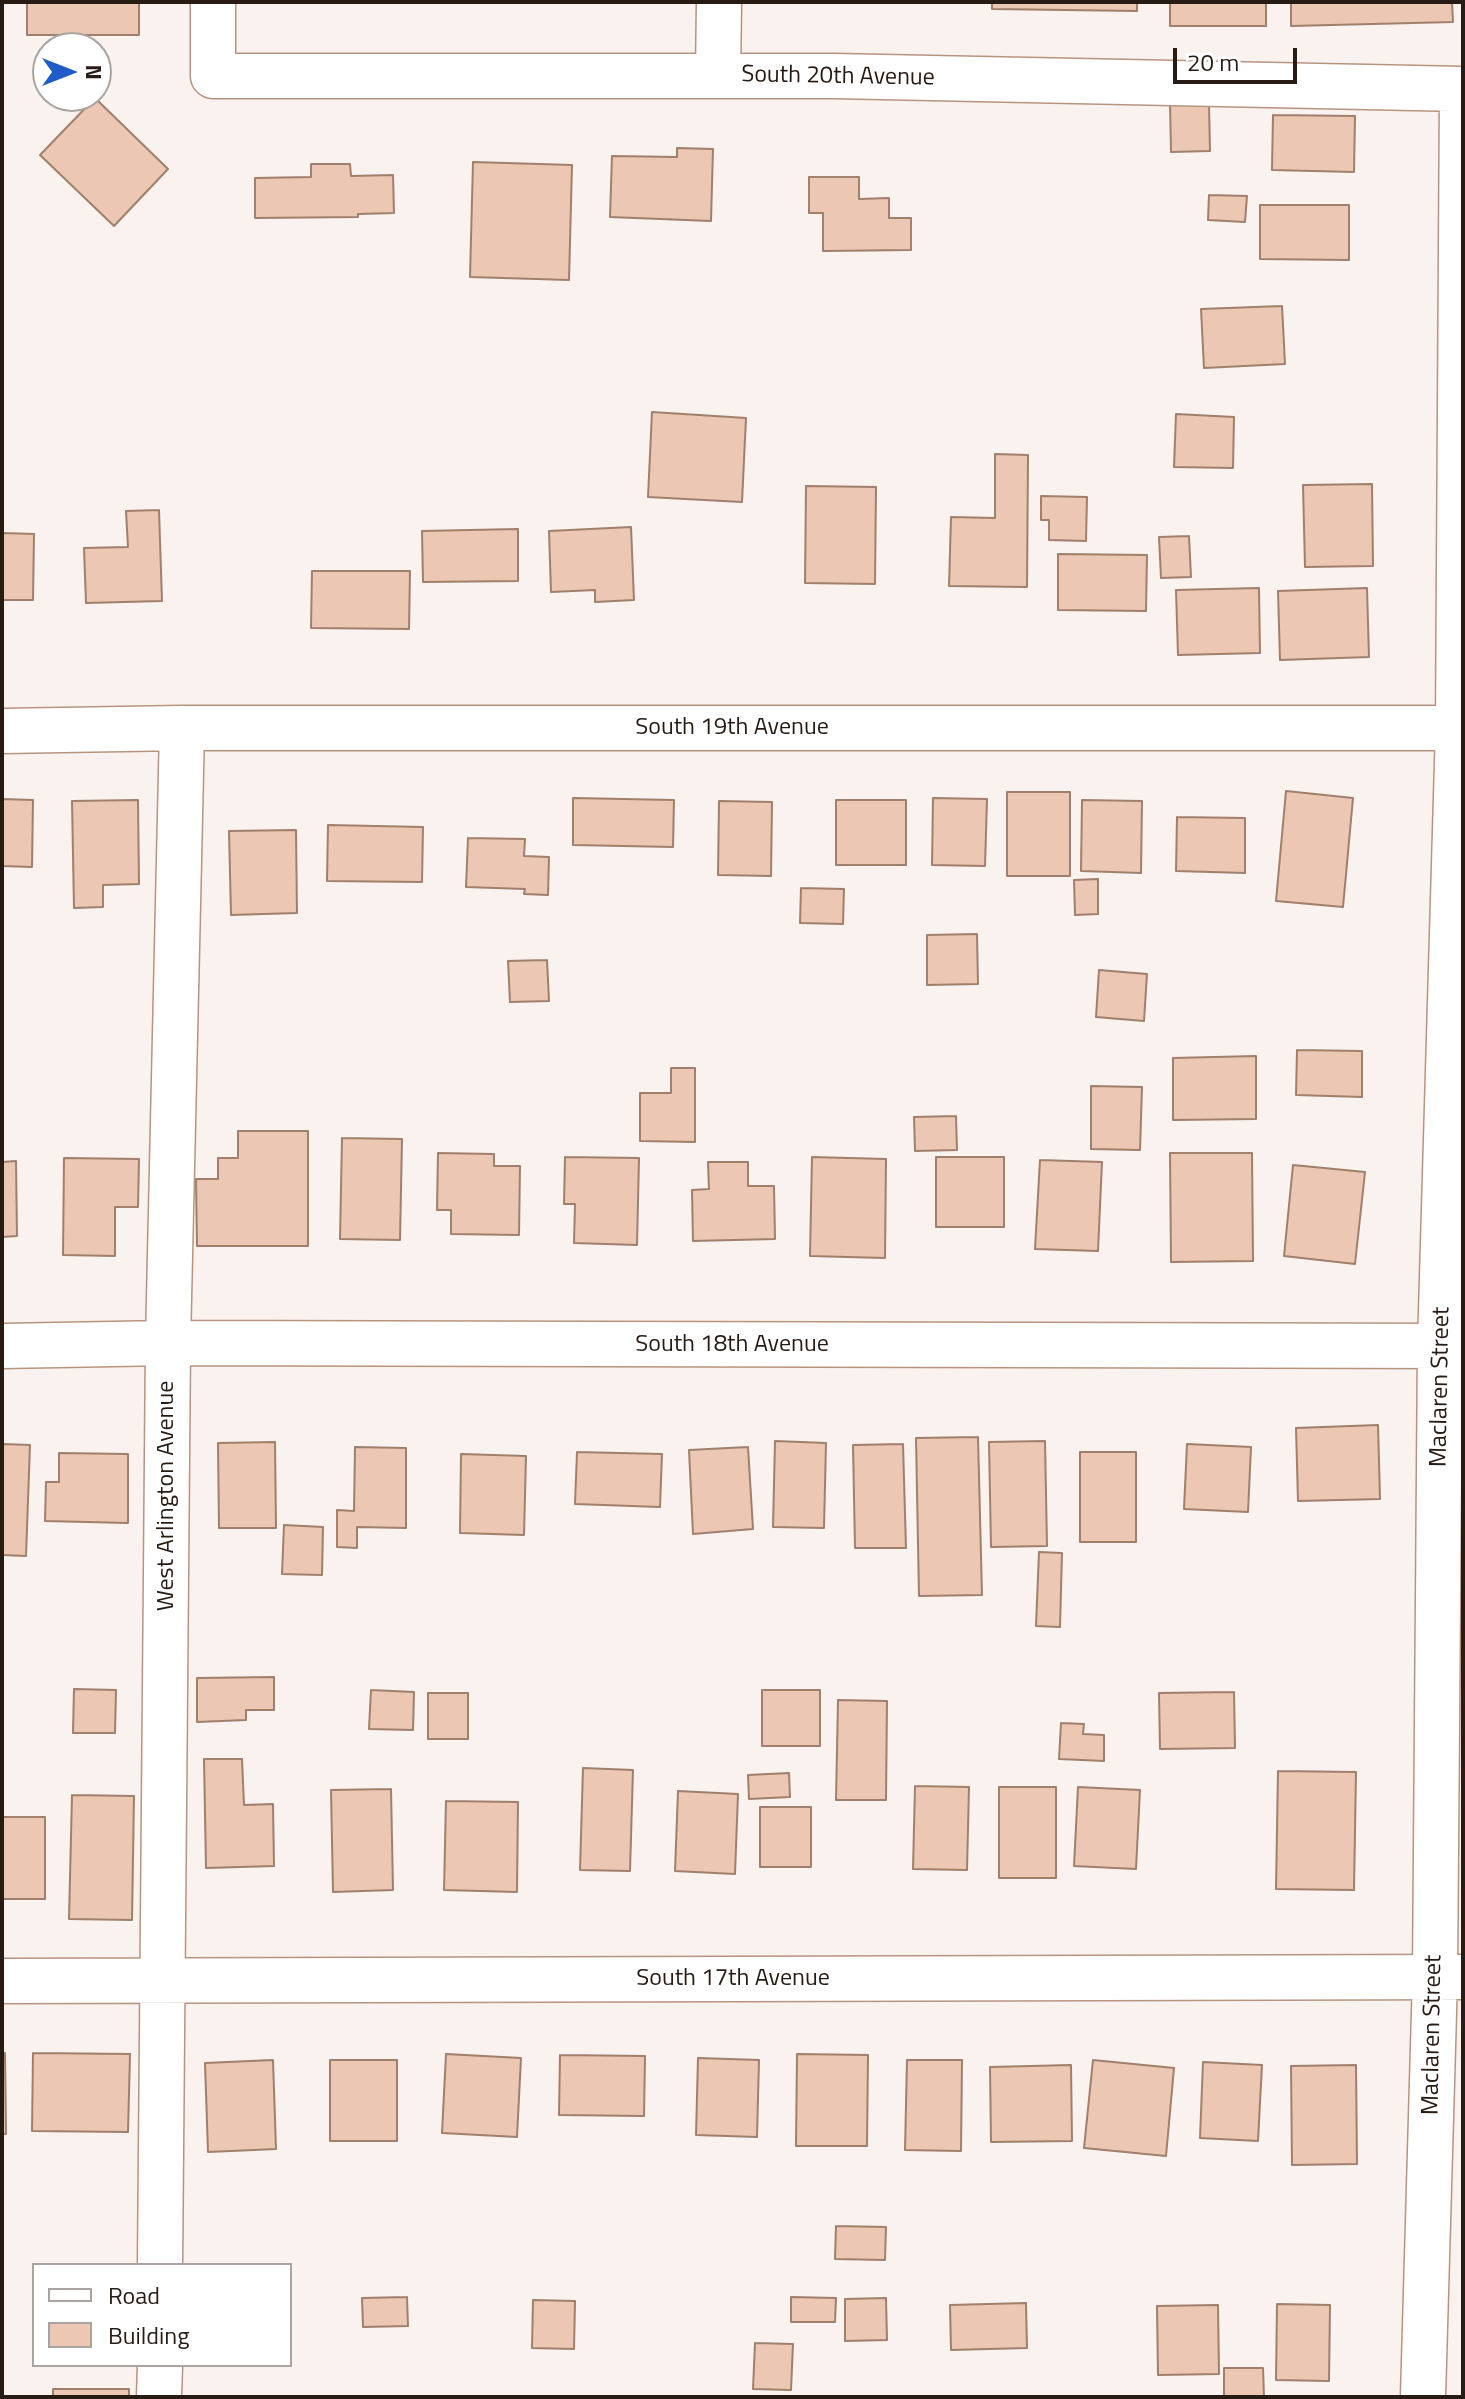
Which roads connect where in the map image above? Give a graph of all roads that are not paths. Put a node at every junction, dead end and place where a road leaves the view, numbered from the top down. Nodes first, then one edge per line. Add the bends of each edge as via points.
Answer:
1 (213, 2) edge
2 (719, 2) edge
3 (718, 76) junction
4 (1463, 89) edge
5 (182, 728) junction
6 (1460, 728) edge
7 (2, 731) edge
8 (168, 1343) junction
9 (2, 1346) edge
10 (1452, 1346) edge
11 (1449, 1977) edge
12 (2, 1981) edge
13 (163, 1981) junction
14 (160, 2263) edge
15 (160, 2367) edge
16 (159, 2397) edge
17 (1423, 2397) edge

1 - 3 street, South 20th Avenue via 213,76
2 - 3 street
3 - 4 street, South 20th Avenue
4 - 6 street, Maclaren Street
5 - 6 street, South 19th Avenue
5 - 7 street, South 19th Avenue
5 - 8 street, West Arlington Avenue
6 - 10 street, Maclaren Street
8 - 9 street, South 18th Avenue
8 - 10 street, South 18th Avenue
8 - 13 street, West Arlington Avenue
10 - 11 street, Maclaren Street
11 - 13 street, South 17th Avenue
11 - 17 street, Maclaren Street
12 - 13 street, South 17th Avenue
13 - 14 street, West Arlington Avenue
15 - 16 street

